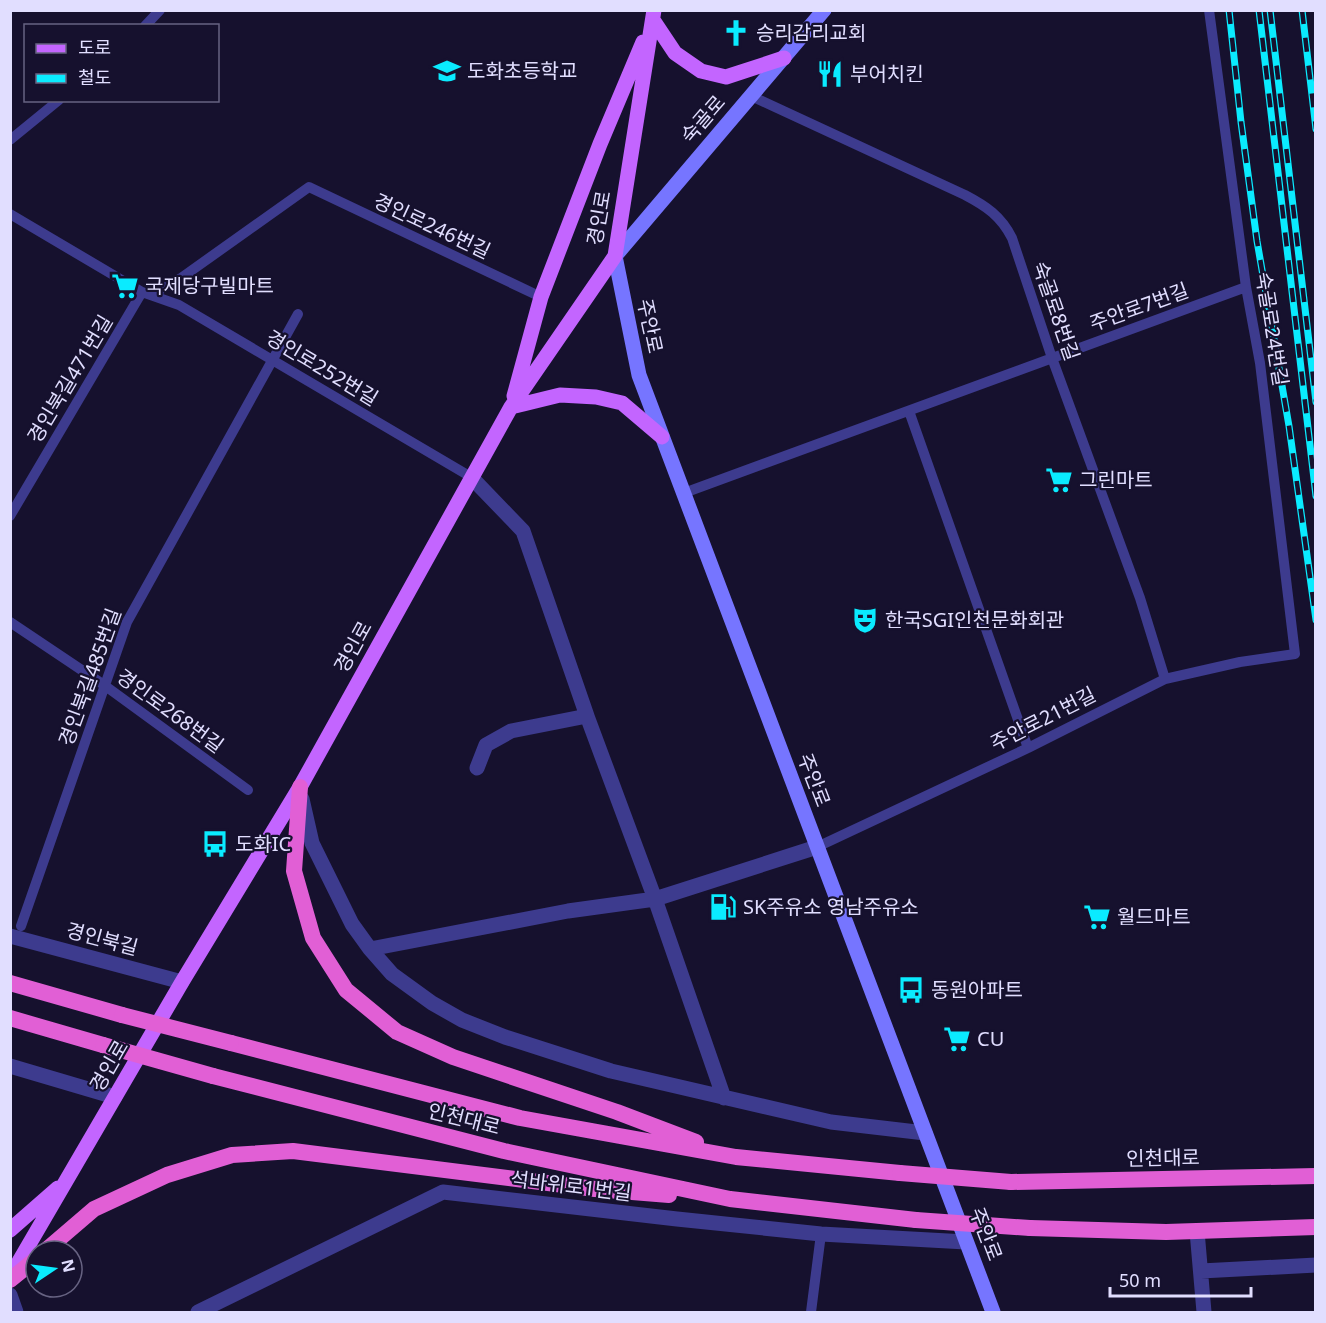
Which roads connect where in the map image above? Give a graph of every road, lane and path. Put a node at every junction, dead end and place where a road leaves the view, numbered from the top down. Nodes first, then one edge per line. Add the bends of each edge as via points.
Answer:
1 (160, 10) edge
2 (824, 10) edge
3 (1209, 10) edge
4 (653, 15) edge
5 (148, 24) edge
6 (784, 58) junction
7 (751, 96) junction
8 (57, 102) edge
9 (10, 140) edge
10 (10, 214) edge
11 (615, 256) junction
12 (1246, 286) junction
13 (147, 294) junction
14 (541, 297) junction
15 (298, 314) dead end
16 (1052, 358) junction
17 (273, 359) junction
18 (511, 407) junction
19 (909, 411) junction
20 (662, 437) junction
21 (471, 477) junction
22 (684, 493) junction
23 (10, 516) edge
24 (10, 622) edge
25 (1295, 654) joint
26 (1165, 679) junction
27 (104, 685) junction
28 (587, 716) junction
29 (1028, 748) junction
30 (477, 768) dead end
31 (300, 787) junction
32 (249, 790) dead end
33 (817, 847) junction
34 (655, 899) junction
35 (16, 931) edge
36 (370, 949) junction
37 (182, 982) junction
38 (10, 983) edge
39 (10, 1018) edge
40 (10, 1066) edge
41 (116, 1097) junction
42 (724, 1098) junction
43 (925, 1133) junction
44 (736, 1157) junction
45 (1316, 1176) edge
46 (67, 1180) junction
47 (730, 1199) junction
48 (1316, 1227) edge
49 (10, 1230) edge
50 (1197, 1231) junction
51 (821, 1234) junction
52 (59, 1239) edge
53 (966, 1242) junction
54 (1316, 1265) edge
55 (24, 1268) edge
56 (1201, 1270) junction
57 (10, 1279) edge
58 (10, 1295) edge
59 (16, 1312) edge
60 (198, 1312) edge
61 (812, 1312) edge
62 (993, 1312) edge
63 (1204, 1312) edge

1 - 5 lane
2 - 6 main road, 숙골로
3 - 12 lane, 숙골로24번길
4 - 6 main road via 675,53 701,71 726,77
4 - 11 main road, 경인로
4 - 14 main road
6 - 7 main road, 숙골로
7 - 11 main road, 숙골로
7 - 16 lane, 숙골로8번길 via 990,208 1005,223 1012,238
8 - 9 lane
10 - 13 lane, 경인로252번길
11 - 18 main road, 경인로
11 - 20 main road, 주안로 via 639,375
12 - 16 lane, 주안로7번길
12 - 25 lane, 숙골로24번길 via 1260,363
13 - 14 lane, 경인로246번길 via 181,278 309,187
13 - 17 lane, 경인로252번길 via 179,305
13 - 23 lane, 경인북길471번길
14 - 18 main road
15 - 17 lane, 경인북길485번길
16 - 19 lane, 주안로7번길
16 - 26 lane, 숙골로8번길 via 1140,598
17 - 21 lane, 경인로252번길
17 - 27 lane, 경인북길485번길 via 127,622
18 - 20 main road via 560,394 597,397 622,403
18 - 21 main road, 경인로
19 - 22 lane, 주안로7번길
19 - 29 lane
20 - 22 main road, 주안로
21 - 28 street via 524,531
21 - 31 main road, 경인로
22 - 33 main road, 주안로
24 - 27 lane, 경인로268번길
25 - 26 lane, 주안로21번길
26 - 29 lane, 주안로21번길
27 - 32 lane, 경인로268번길
27 - 35 lane, 경인북길485번길
28 - 30 street via 511,730 486,745
28 - 34 street
29 - 33 lane, 주안로21번길
31 - 36 street via 312,843 352,924
31 - 37 main road, 경인로
31 - 44 highway via 294,871 313,938 345,990 397,1032 453,1057
33 - 34 street
33 - 43 main road, 주안로
34 - 36 street via 568,911
34 - 42 street
35 - 37 street, 경인북길
36 - 42 street via 392,974 462,1020 611,1071
37 - 41 main road, 경인로
38 - 44 highway, 인천대로, bridge via 520,1118
39 - 47 highway, 인천대로, bridge via 213,1076 504,1151
40 - 41 street
41 - 46 main road, 경인로
42 - 43 street via 831,1122
43 - 53 main road, 주안로
44 - 45 highway, 인천대로, bridge via 1011,1182
46 - 49 main road
46 - 57 main road, 경인로
47 - 50 highway, 인천대로, bridge via 916,1220 1030,1228
47 - 52 highway via 595,1189 293,1151 232,1155 167,1174 94,1209
48 - 50 highway
50 - 56 street
51 - 53 street, 석바위로1번길
51 - 60 street, 석바위로1번길 via 443,1192
51 - 61 lane
53 - 62 main road, 주안로
54 - 56 street
55 - 57 highway
56 - 63 street
58 - 59 street

